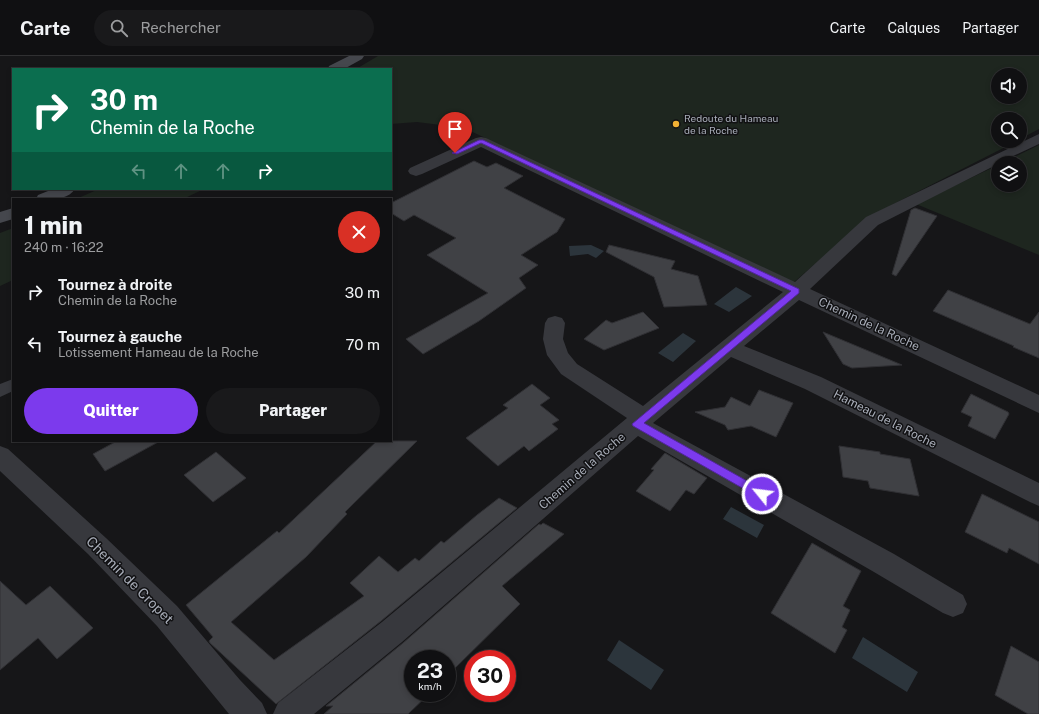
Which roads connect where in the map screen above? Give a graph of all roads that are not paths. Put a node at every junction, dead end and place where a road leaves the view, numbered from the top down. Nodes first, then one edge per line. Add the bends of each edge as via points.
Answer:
1 (358, 56) edge
2 (336, 68) edge
3 (1039, 138) edge
4 (416, 171) dead end
5 (65, 190) edge
6 (46, 198) edge
7 (12, 213) edge
8 (0, 218) edge
9 (797, 291) junction
10 (555, 323) dead end
11 (728, 346) junction
12 (12, 385) edge
13 (0, 391) edge
14 (1039, 405) edge
15 (640, 421) junction
16 (0, 456) edge
17 (1039, 495) edge
18 (953, 604) dead end
19 (251, 714) edge
20 (289, 714) edge

1 - 2 street
3 - 9 street via 872,221
4 - 9 street via 481,141
5 - 6 street
7 - 8 street
9 - 11 street, Chemin de la Roche
9 - 14 street, Chemin de la Roche
10 - 15 street via 553,339 558,355 569,369
11 - 15 street, Chemin de la Roche
11 - 17 street, Hameau de la Roche via 813,383
12 - 13 lane
15 - 18 street
15 - 20 street, Chemin de la Roche via 392,632
16 - 19 street, Chemin de Cropet via 168,616

